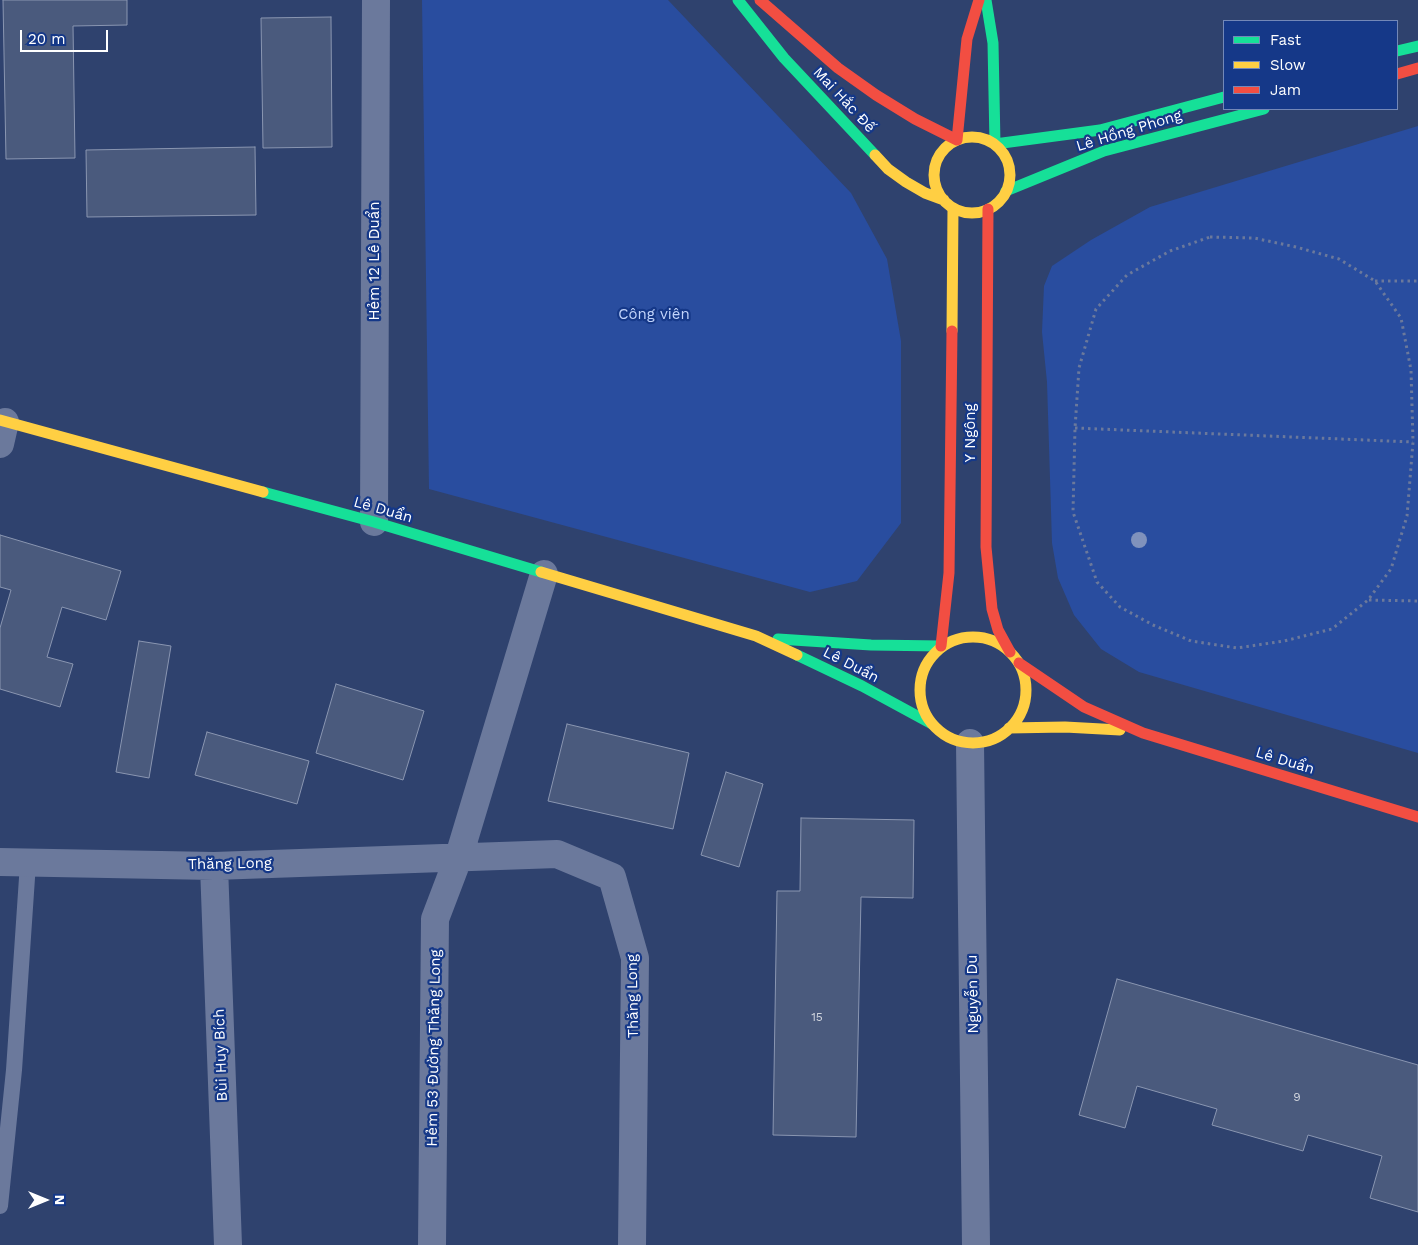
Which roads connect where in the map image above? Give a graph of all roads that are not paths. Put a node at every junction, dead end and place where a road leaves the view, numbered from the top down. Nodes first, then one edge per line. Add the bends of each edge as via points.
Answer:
1 (376, 0) edge
2 (738, 0) edge
3 (760, 0) edge
4 (979, 0) edge
5 (986, 0) edge
6 (1418, 46) edge
7 (1398, 51) edge
8 (1418, 68) edge
9 (1398, 74) edge
10 (1223, 97) edge
11 (1260, 110) edge
12 (957, 140) junction
13 (995, 144) junction
14 (1006, 191) junction
15 (949, 204) junction
16 (988, 209) junction
17 (2, 429) edge
18 (374, 522) junction
19 (544, 574) junction
20 (756, 636) junction
21 (941, 646) junction
22 (1010, 652) junction
23 (1019, 663) junction
24 (932, 724) junction
25 (1009, 728) junction
26 (1143, 733) junction
27 (970, 743) junction
28 (1418, 817) edge
29 (460, 856) junction
30 (0, 862) edge
31 (28, 862) junction
32 (214, 866) junction
33 (0, 1206) edge
34 (228, 1245) edge
35 (432, 1245) edge
36 (632, 1245) edge
37 (976, 1245) edge

1 - 18 street, Hẻm 12 Lê Duẩn
2 - 15 street, Mai Hắc Đế via 784,58 888,169
3 - 12 street, Mai Hắc Đế via 838,68 915,119
4 - 12 street via 967,39
5 - 13 street via 993,43
6 - 7 street
8 - 9 street
10 - 13 street, Lê Hồng Phong via 1100,130
11 - 14 street, Lê Hồng Phong via 1104,151
12 - 13 street via 983,138
12 - 15 street via 947,146 936,167 938,190
13 - 14 street via 1009,166 1010,179
14 - 16 street via 999,202
15 - 16 street via 964,212
15 - 21 street, Y Ngông via 955,425 949,574
16 - 22 street, Y Ngông via 982,425 986,547 992,609 998,630
17 - 18 street, Lê Duẩn
18 - 19 street, Lê Duẩn
19 - 20 street, Lê Duẩn
19 - 29 street
20 - 21 street, Lê Duẩn via 871,645
20 - 24 street, Lê Duẩn
21 - 22 street via 970,636 985,637 999,642
21 - 24 street via 923,668 919,683 922,705
22 - 23 street
23 - 25 street via 1025,676 1024,704
23 - 26 street, Lê Duẩn via 1084,707
24 - 27 street via 956,741
25 - 26 street, Lê Duẩn via 1064,726
25 - 27 street via 985,742
26 - 28 street, Lê Duẩn
27 - 37 street, Nguyễn Du
29 - 32 street, Thăng Long
29 - 35 street, Hẻm 53 Đường Thăng Long via 435,919
29 - 36 street, Thăng Long via 557,854 612,877 636,958
30 - 31 street, Thăng Long
31 - 32 street, Thăng Long
31 - 33 lane via 14,1070
32 - 34 street, Bùi Huy Bích

